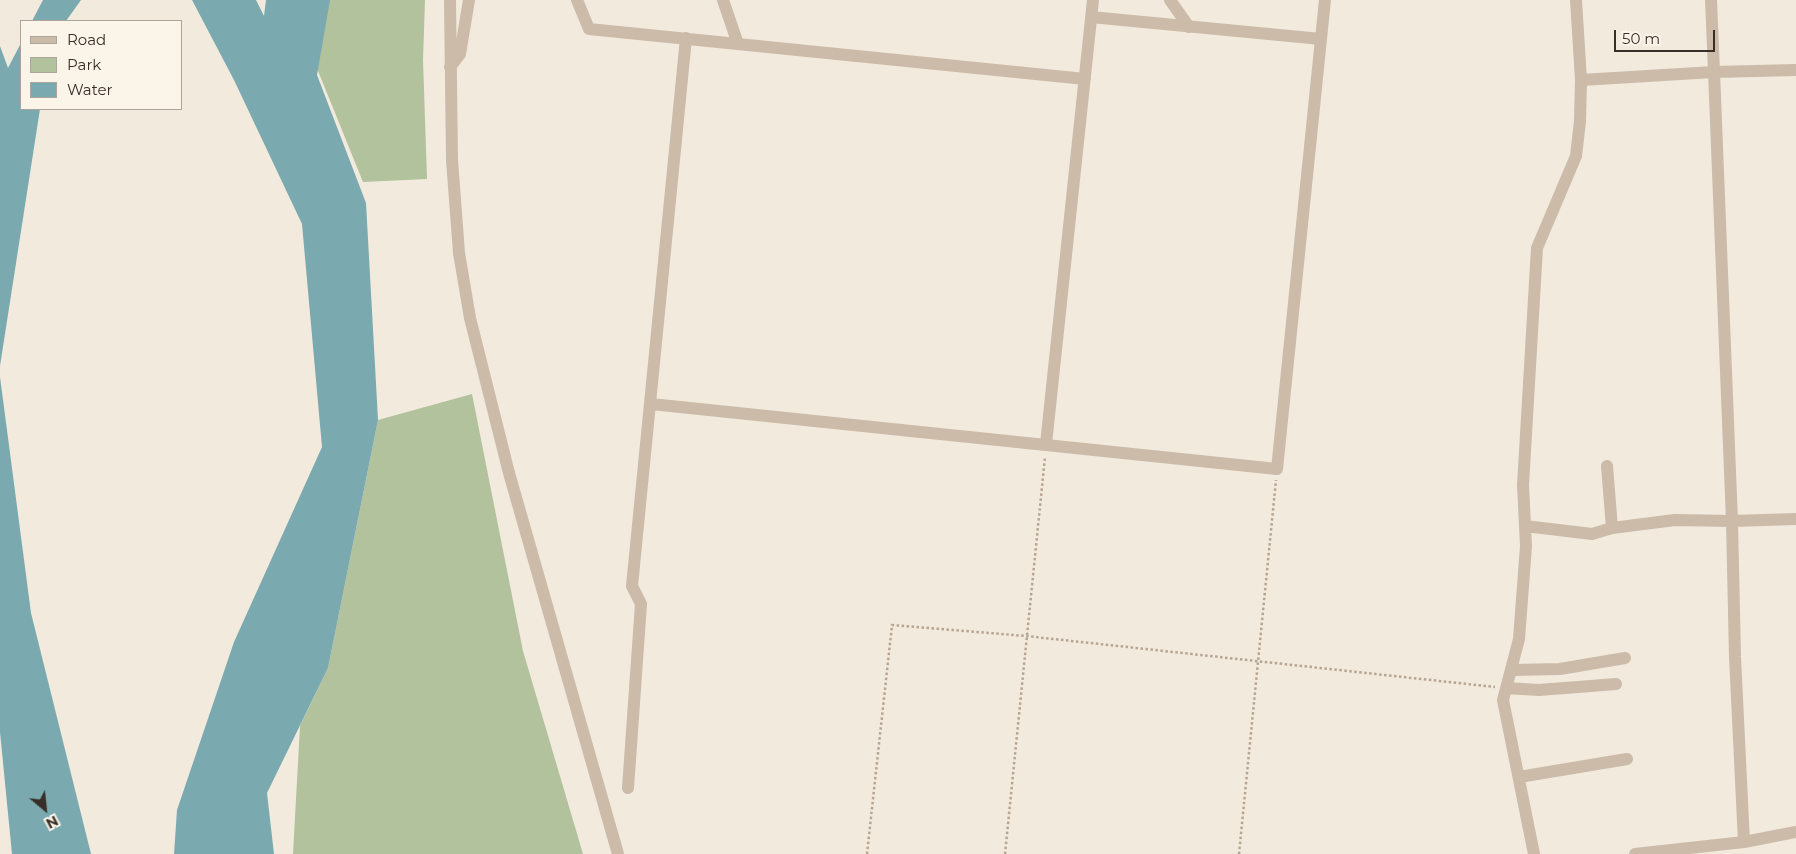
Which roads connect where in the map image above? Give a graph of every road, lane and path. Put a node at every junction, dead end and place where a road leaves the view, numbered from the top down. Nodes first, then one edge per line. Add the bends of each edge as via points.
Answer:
1 (450, 0) edge
2 (469, 0) edge
3 (577, 0) edge
4 (723, 0) edge
5 (1093, 0) edge
6 (1170, 0) edge
7 (1325, 0) edge
8 (1576, 0) edge
9 (1711, 0) edge
10 (1091, 17) junction
11 (1189, 27) junction
12 (686, 38) junction
13 (1321, 40) junction
14 (738, 44) junction
15 (450, 67) junction
16 (1796, 70) edge
17 (1714, 72) junction
18 (1086, 79) junction
19 (1581, 80) junction
20 (651, 404) junction
21 (1046, 444) junction
22 (1607, 466) dead end
23 (1277, 469) junction
24 (1796, 519) edge
25 (1732, 522) junction
26 (1525, 526) junction
27 (1612, 528) junction
28 (1026, 636) junction
29 (1625, 658) dead end
30 (1259, 661) junction
31 (1512, 670) junction
32 (1616, 684) dead end
33 (1506, 688) junction
34 (1627, 758) dead end
35 (1519, 777) junction
36 (628, 788) dead end
37 (1796, 832) edge
38 (1744, 842) junction
39 (618, 854) edge
40 (867, 854) edge
41 (1005, 854) edge
42 (1239, 854) edge
43 (1534, 854) edge
44 (1635, 854) edge

1 - 15 street
2 - 15 street via 460,54
3 - 12 street via 589,29
4 - 14 street
5 - 10 street
6 - 11 street
7 - 13 street
8 - 19 street
9 - 17 street
10 - 11 street
10 - 18 street
11 - 13 street
12 - 14 street
12 - 20 street
13 - 23 street
14 - 18 street
15 - 39 street via 459,253 470,318 523,526
16 - 17 street
17 - 19 street
17 - 25 street
18 - 21 street
19 - 26 street via 1576,156 1537,248 1523,485
20 - 21 street
20 - 36 street via 632,586 641,604
21 - 23 street
21 - 28 path
22 - 27 street
23 - 30 path
24 - 25 street
25 - 27 street via 1674,520
25 - 38 street
26 - 27 street via 1592,534
26 - 31 street via 1519,639
28 - 30 path
28 - 40 path via 892,624
28 - 41 path
29 - 31 street via 1560,669
30 - 33 path
30 - 42 path
31 - 33 street
32 - 33 street via 1539,690
33 - 35 street via 1503,700
34 - 35 street
35 - 43 street
37 - 38 street
38 - 44 street

